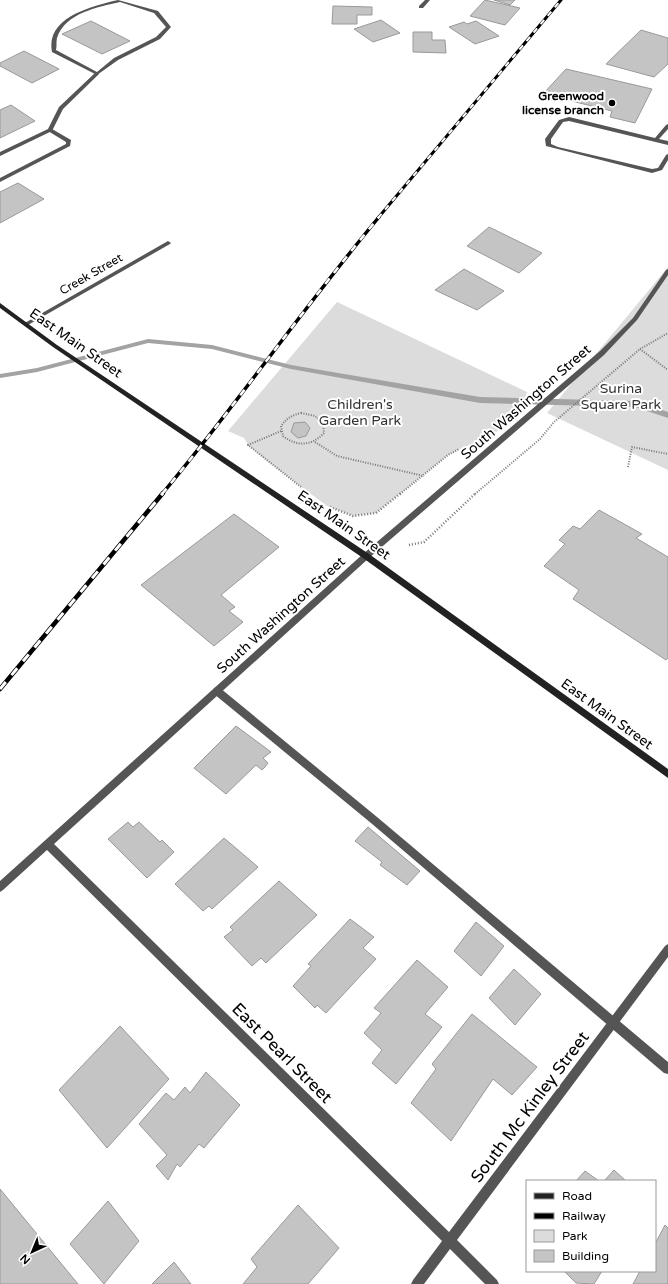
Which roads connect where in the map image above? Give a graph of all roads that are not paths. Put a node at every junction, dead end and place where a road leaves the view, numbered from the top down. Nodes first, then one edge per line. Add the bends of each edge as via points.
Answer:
1 (428, 0) edge
2 (421, 6) dead end
3 (97, 74) junction
4 (668, 126) edge
5 (50, 130) junction
6 (656, 140) junction
7 (668, 143) edge
8 (0, 154) edge
9 (668, 156) edge
10 (0, 180) edge
11 (168, 243) dead end
12 (668, 271) edge
13 (0, 305) edge
14 (26, 324) junction
15 (366, 556) junction
16 (217, 691) junction
17 (668, 774) edge
18 (48, 845) junction
19 (0, 887) edge
20 (668, 949) edge
21 (613, 1023) junction
22 (668, 1069) edge
23 (450, 1240) junction
24 (418, 1284) edge
25 (493, 1284) edge

1 - 2 street
3 - 3 street via 116,59 158,38 169,27 156,12 120,1 91,7 71,17 57,29 52,40 54,51
3 - 5 street via 61,108
4 - 6 street
5 - 8 street
5 - 10 street via 68,141 68,146
6 - 7 street
6 - 9 street via 569,119 561,121 548,139 548,144 652,171 660,170
11 - 14 street, Creek Street
12 - 15 street, South Washington Street via 635,319 602,353
13 - 14 main road, East Main Street
14 - 15 main road, East Main Street
15 - 16 street, South Washington Street
15 - 17 main road, East Main Street
16 - 18 street, South Washington Street
16 - 21 street via 374,820
18 - 19 street, South Washington Street
18 - 23 street, East Pearl Street
20 - 21 street, South Mc Kinley Street
21 - 22 street
21 - 23 street, South Mc Kinley Street
23 - 24 street, South Mc Kinley Street
23 - 25 street, East Pearl Street

